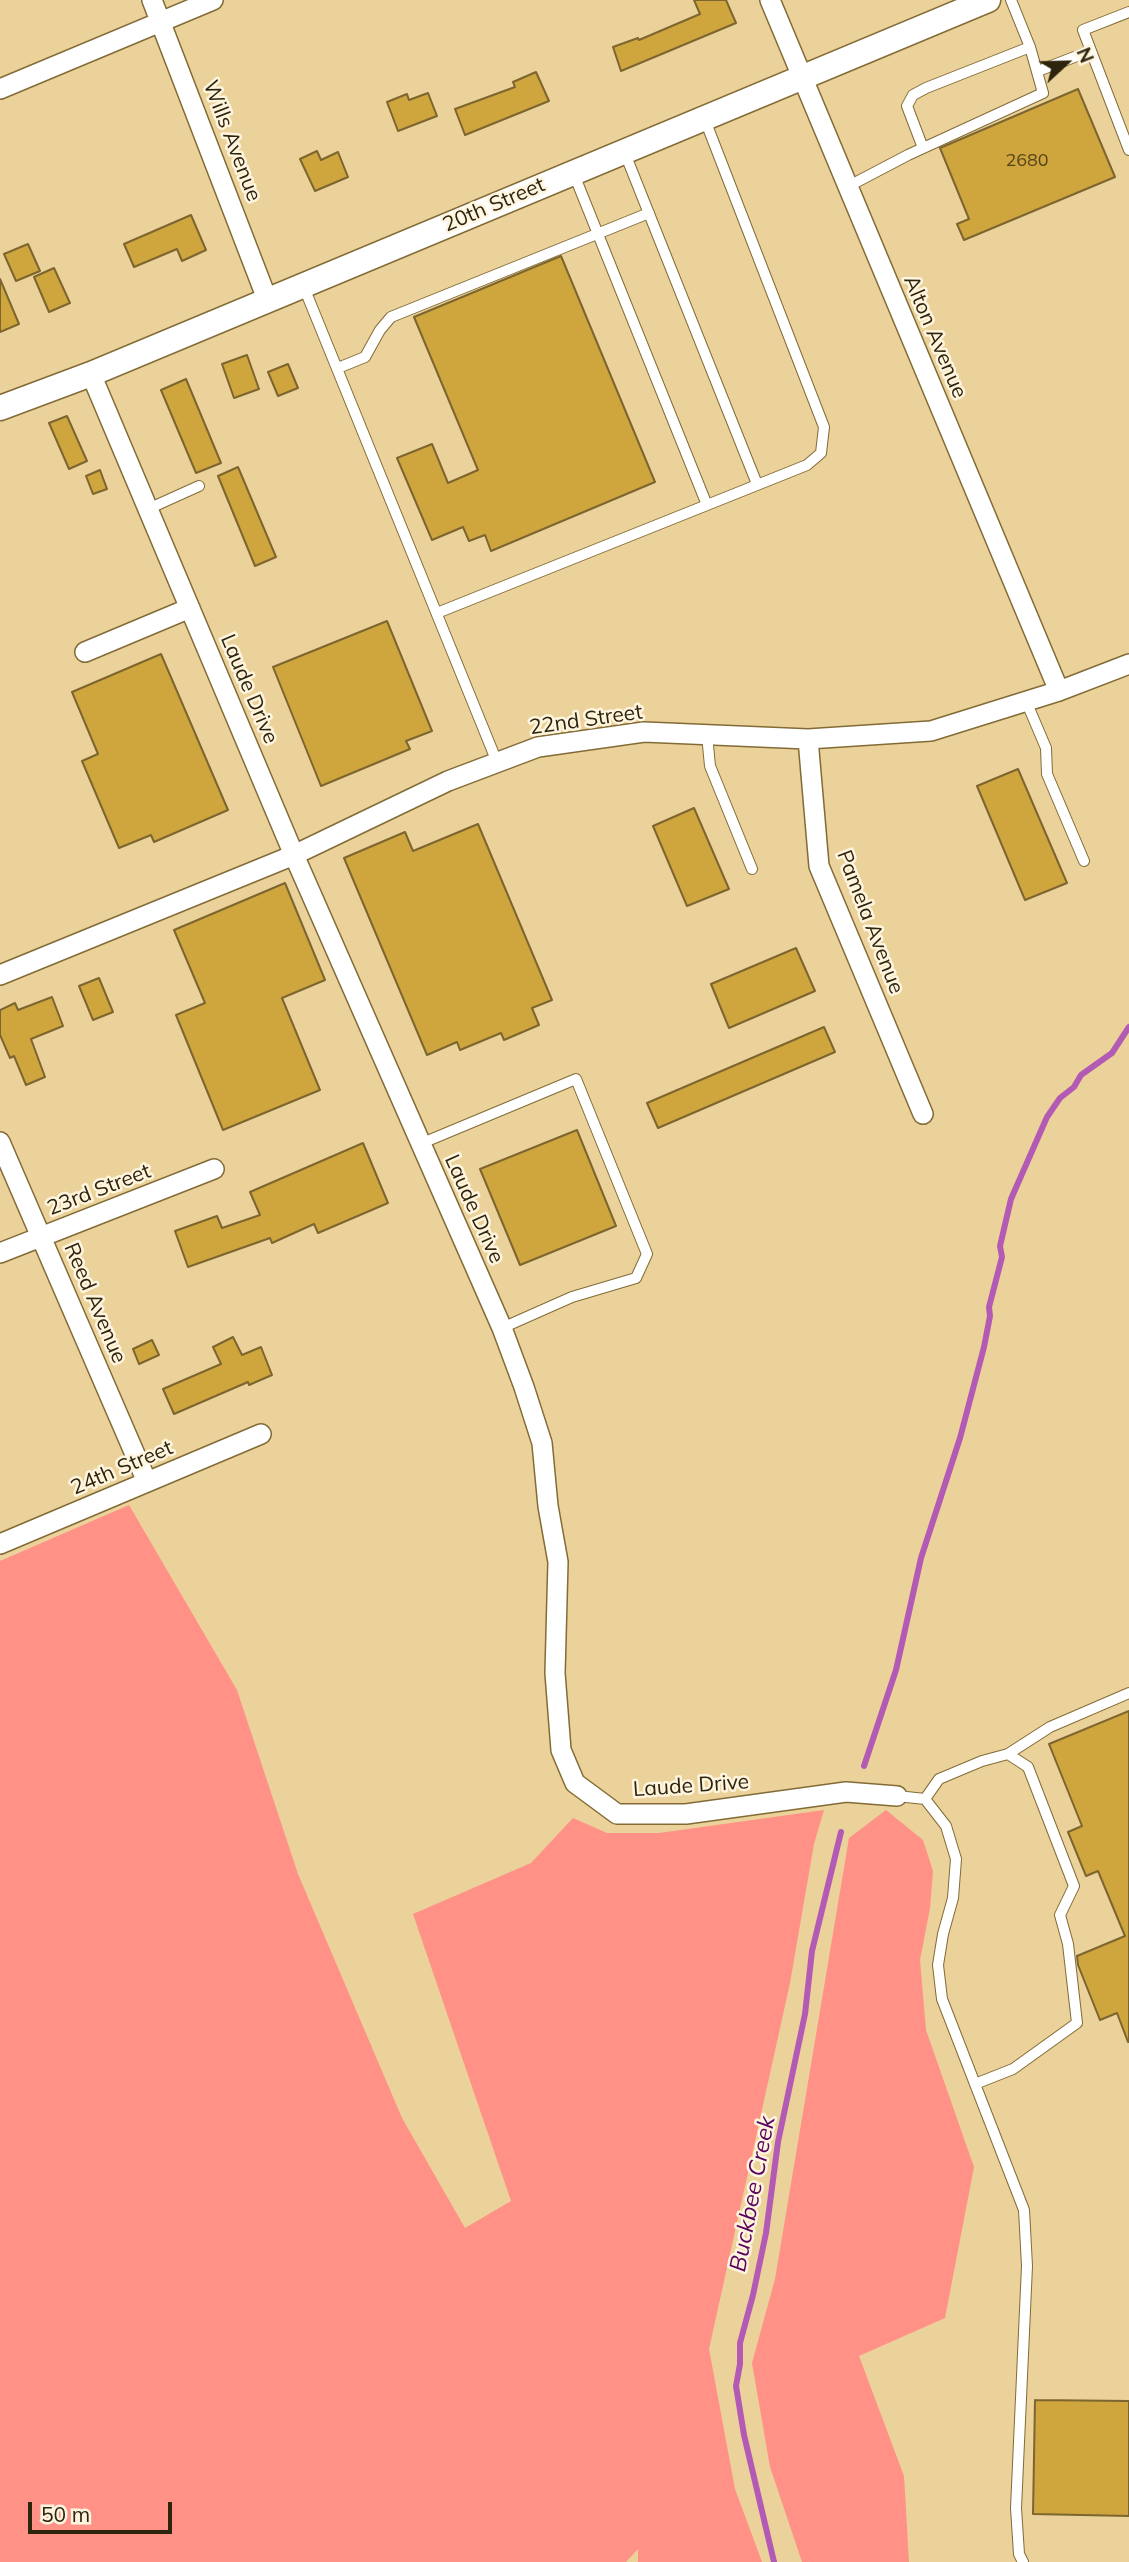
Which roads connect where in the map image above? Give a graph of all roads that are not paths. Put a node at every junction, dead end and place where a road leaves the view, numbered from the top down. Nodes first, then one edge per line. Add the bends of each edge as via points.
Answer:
1 (152, 0) edge
2 (213, 0) edge
3 (770, 0) edge
4 (988, 0) edge
5 (1011, 0) edge
6 (1129, 12) edge
7 (161, 21) junction
8 (1030, 47) junction
9 (1090, 51) junction
10 (1038, 71) junction
11 (801, 76) junction
12 (0, 89) edge
13 (704, 117) junction
14 (923, 148) junction
15 (624, 150) junction
16 (1129, 150) edge
17 (573, 172) junction
18 (847, 187) junction
19 (649, 212) junction
20 (598, 234) junction
21 (303, 284) junction
22 (267, 299) junction
23 (338, 368) junction
24 (91, 374) junction
25 (0, 408) edge
26 (757, 484) junction
27 (199, 486) dead end
28 (707, 505) junction
29 (148, 509) junction
30 (190, 608) junction
31 (437, 614) junction
32 (85, 652) dead end
33 (1129, 664) edge
34 (1059, 691) junction
35 (1026, 701) junction
36 (707, 735) junction
37 (808, 739) junction
38 (497, 762) junction
39 (294, 855) junction
40 (1084, 861) dead end
41 (752, 869) dead end
42 (0, 975) edge
43 (923, 1114) dead end
44 (0, 1142) edge
45 (420, 1144) junction
46 (214, 1169) dead end
47 (41, 1237) junction
48 (0, 1253) edge
49 (502, 1328) junction
50 (261, 1434) dead end
51 (147, 1482) junction
52 (0, 1544) edge
53 (1129, 1693) edge
54 (1008, 1755) junction
55 (897, 1796) joint
56 (925, 1799) junction
57 (975, 2084) junction
58 (1023, 2562) edge

1 - 7 street, Wills Avenue
2 - 7 street
3 - 11 street, Alton Avenue
4 - 11 street, 20th Street
5 - 8 lane
6 - 9 lane via 1083,30
7 - 12 street
7 - 22 street, Wills Avenue
8 - 10 lane
8 - 14 lane via 913,95 907,106
9 - 10 lane
9 - 16 lane
10 - 14 lane via 1043,93
11 - 13 street, 20th Street
11 - 18 street, Alton Avenue
13 - 15 street, 20th Street
13 - 26 lane via 824,426 821,453 807,465
14 - 18 lane
15 - 17 street, 20th Street
15 - 19 lane
17 - 20 lane
17 - 21 street, 20th Street
18 - 34 street, Alton Avenue
19 - 20 lane
19 - 26 lane
20 - 23 lane via 391,317 365,357
20 - 28 lane
21 - 22 street, 20th Street
21 - 23 lane
22 - 24 street, 20th Street
23 - 31 lane
24 - 25 street, 20th Street
24 - 29 street, Laude Drive
26 - 28 lane
27 - 29 lane
28 - 31 lane
29 - 30 street, Laude Drive
30 - 32 street
30 - 39 street, Laude Drive
31 - 38 lane
33 - 34 street, 22nd Street
34 - 35 street, 22nd Street
35 - 37 street, 22nd Street via 931,731
35 - 40 lane via 1046,748 1048,774
36 - 37 street, 22nd Street
36 - 38 street, 22nd Street via 644,732 538,747
36 - 41 lane via 710,766
37 - 43 street, Pamela Avenue via 819,866
38 - 39 street, 22nd Street
39 - 42 street, 22nd Street
39 - 45 street, Laude Drive
44 - 47 street, Reed Avenue
45 - 49 street, Laude Drive
45 - 49 lane via 576,1079 647,1254 636,1279 572,1297
46 - 47 street, 23rd Street
47 - 48 street, 23rd Street
47 - 51 street, Reed Avenue
49 - 55 street, Laude Drive via 542,1443 558,1562 555,1673 561,1750 575,1783 617,1814 686,1814 846,1792
50 - 51 street, 24th Street
51 - 52 street, 24th Street
53 - 54 lane via 1050,1727
54 - 56 lane via 939,1779
54 - 57 lane via 1028,1768 1074,1886 1060,1915 1077,2023 1013,2069
55 - 56 lane
56 - 57 lane via 946,1826 956,1859 953,1898 937,1965 942,1998
57 - 58 lane via 1024,2210 1027,2266 1016,2508

